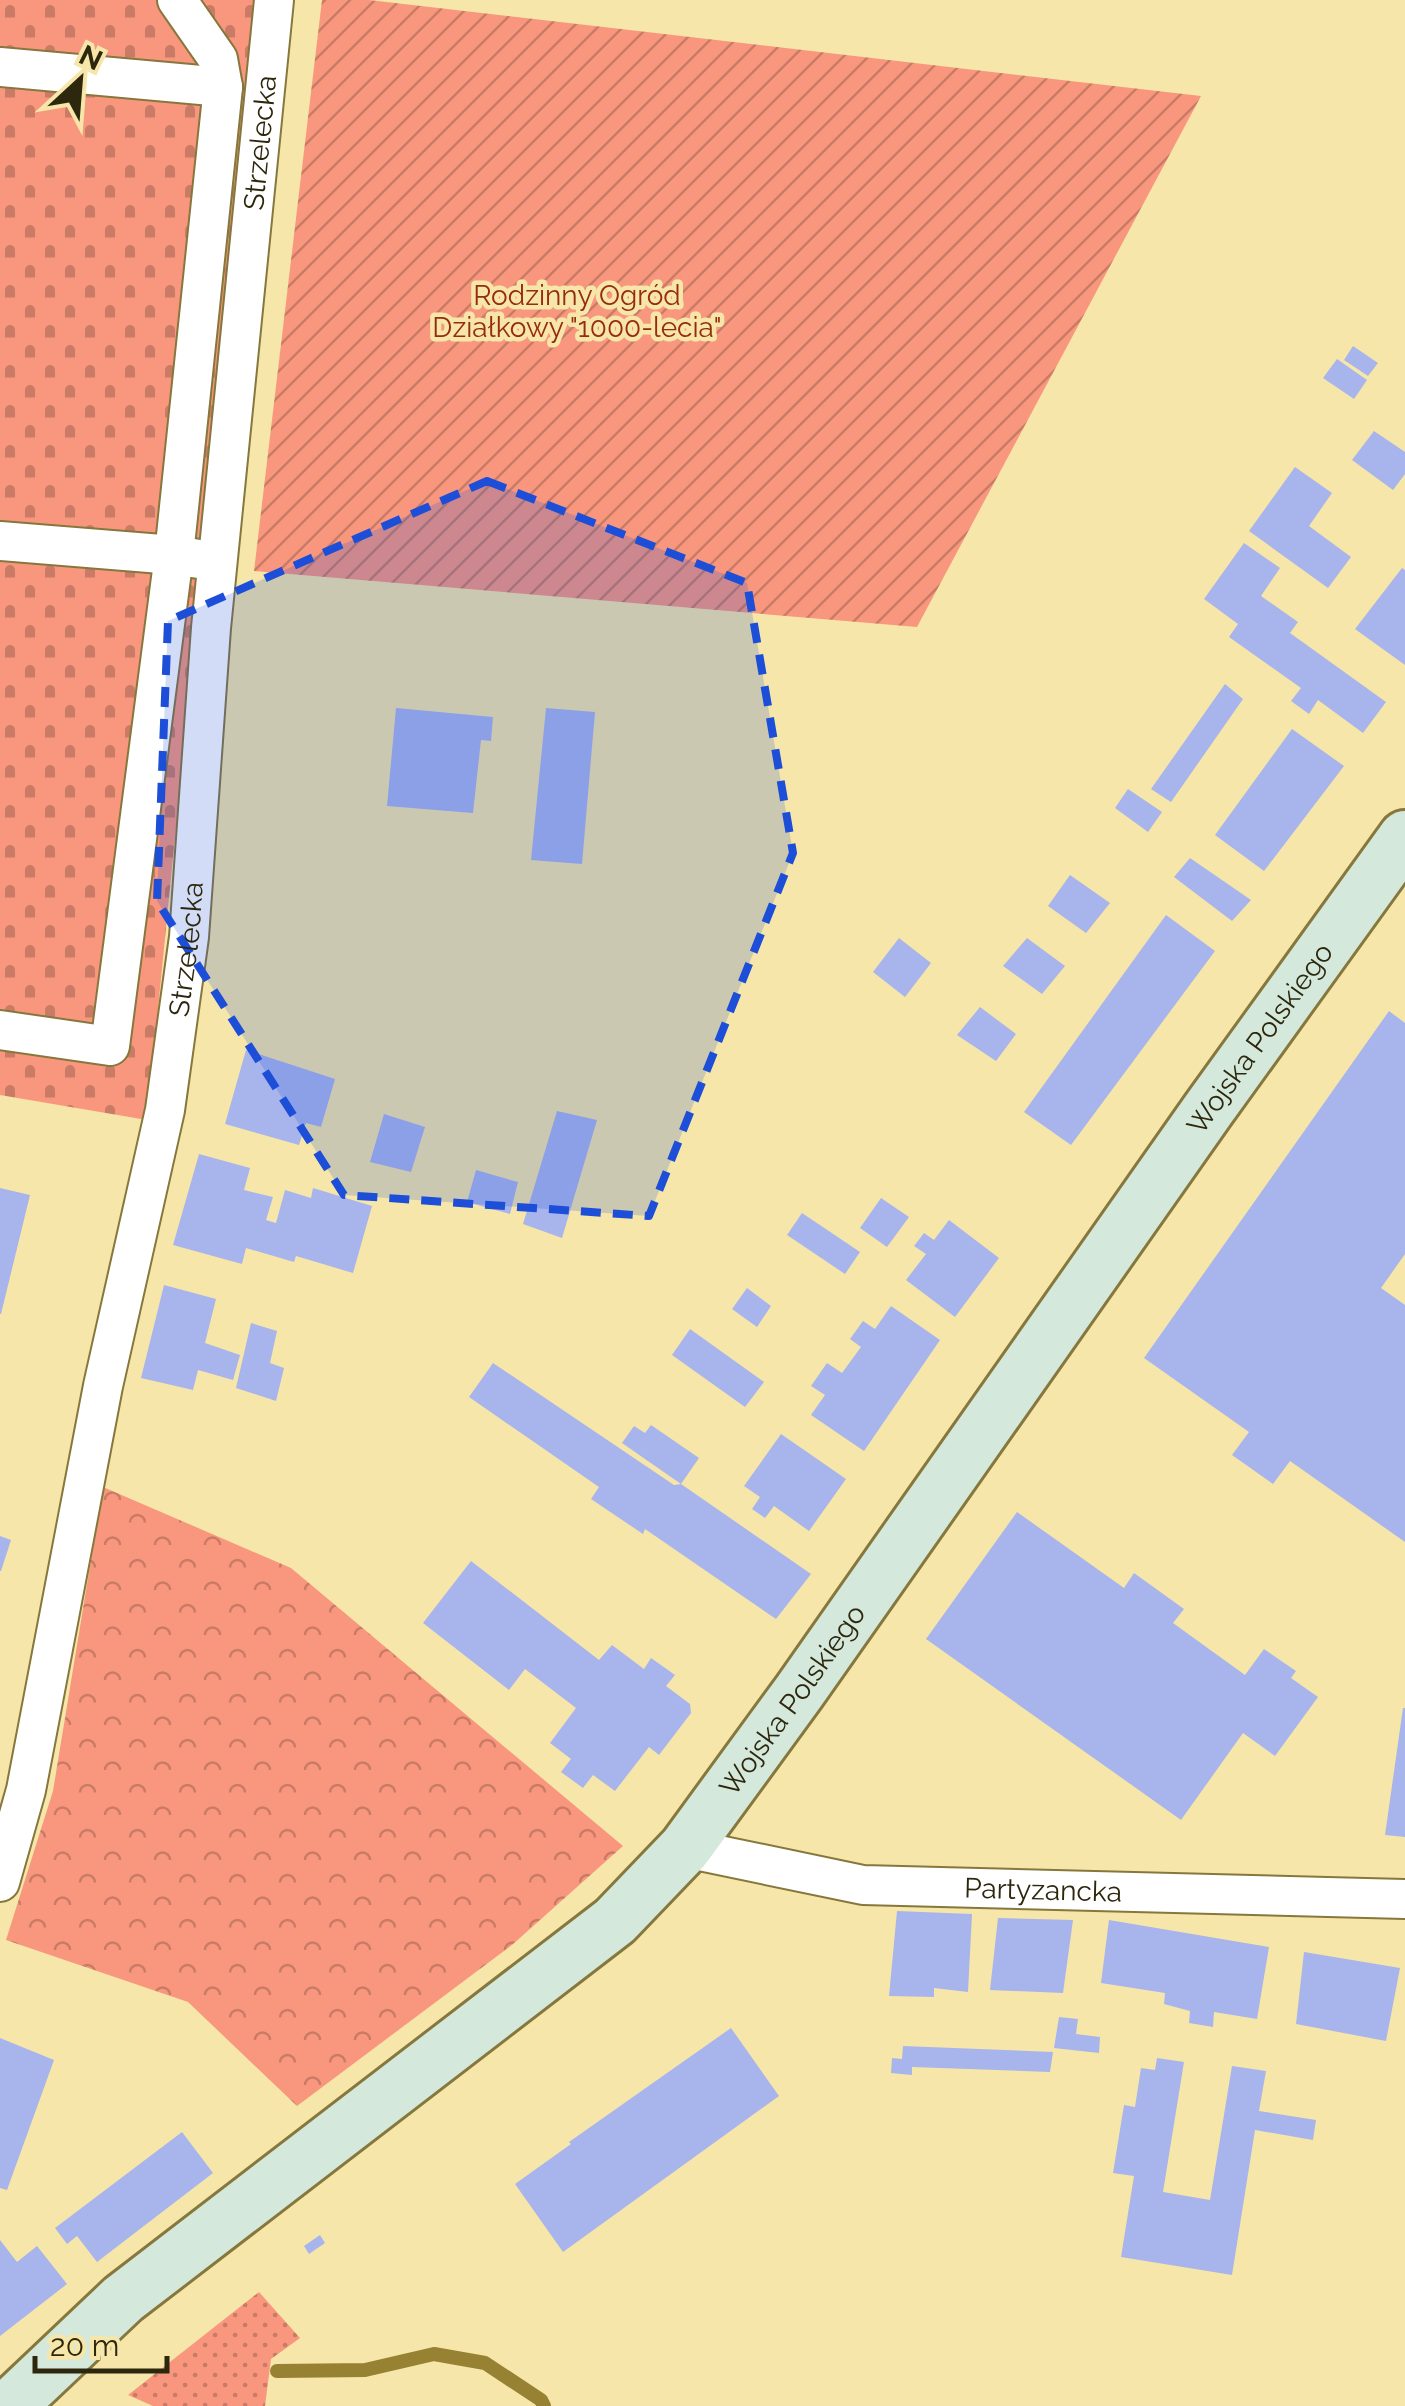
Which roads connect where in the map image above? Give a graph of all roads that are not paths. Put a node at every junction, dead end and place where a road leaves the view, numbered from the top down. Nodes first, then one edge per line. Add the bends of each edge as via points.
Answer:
1 (177, 0) edge
2 (274, 0) edge
3 (0, 67) edge
4 (222, 87) junction
5 (0, 542) edge
6 (174, 555) junction
7 (218, 562) junction
8 (1405, 837) edge
9 (0, 1030) edge
10 (685, 1848) junction
11 (0, 1882) edge
12 (1405, 1900) edge
13 (10, 2406) edge

1 - 4 street via 218,60
2 - 7 street, Strzelecka
3 - 4 street
4 - 6 street
5 - 6 street
6 - 7 street
6 - 9 street via 110,1046
7 - 11 street, Strzelecka via 189,937 165,1110 103,1386 26,1790
8 - 10 street, Wojska Polskiego
10 - 12 street, Partyzancka via 863,1884
10 - 13 street, Wojska Polskiego via 615,1921 123,2299

